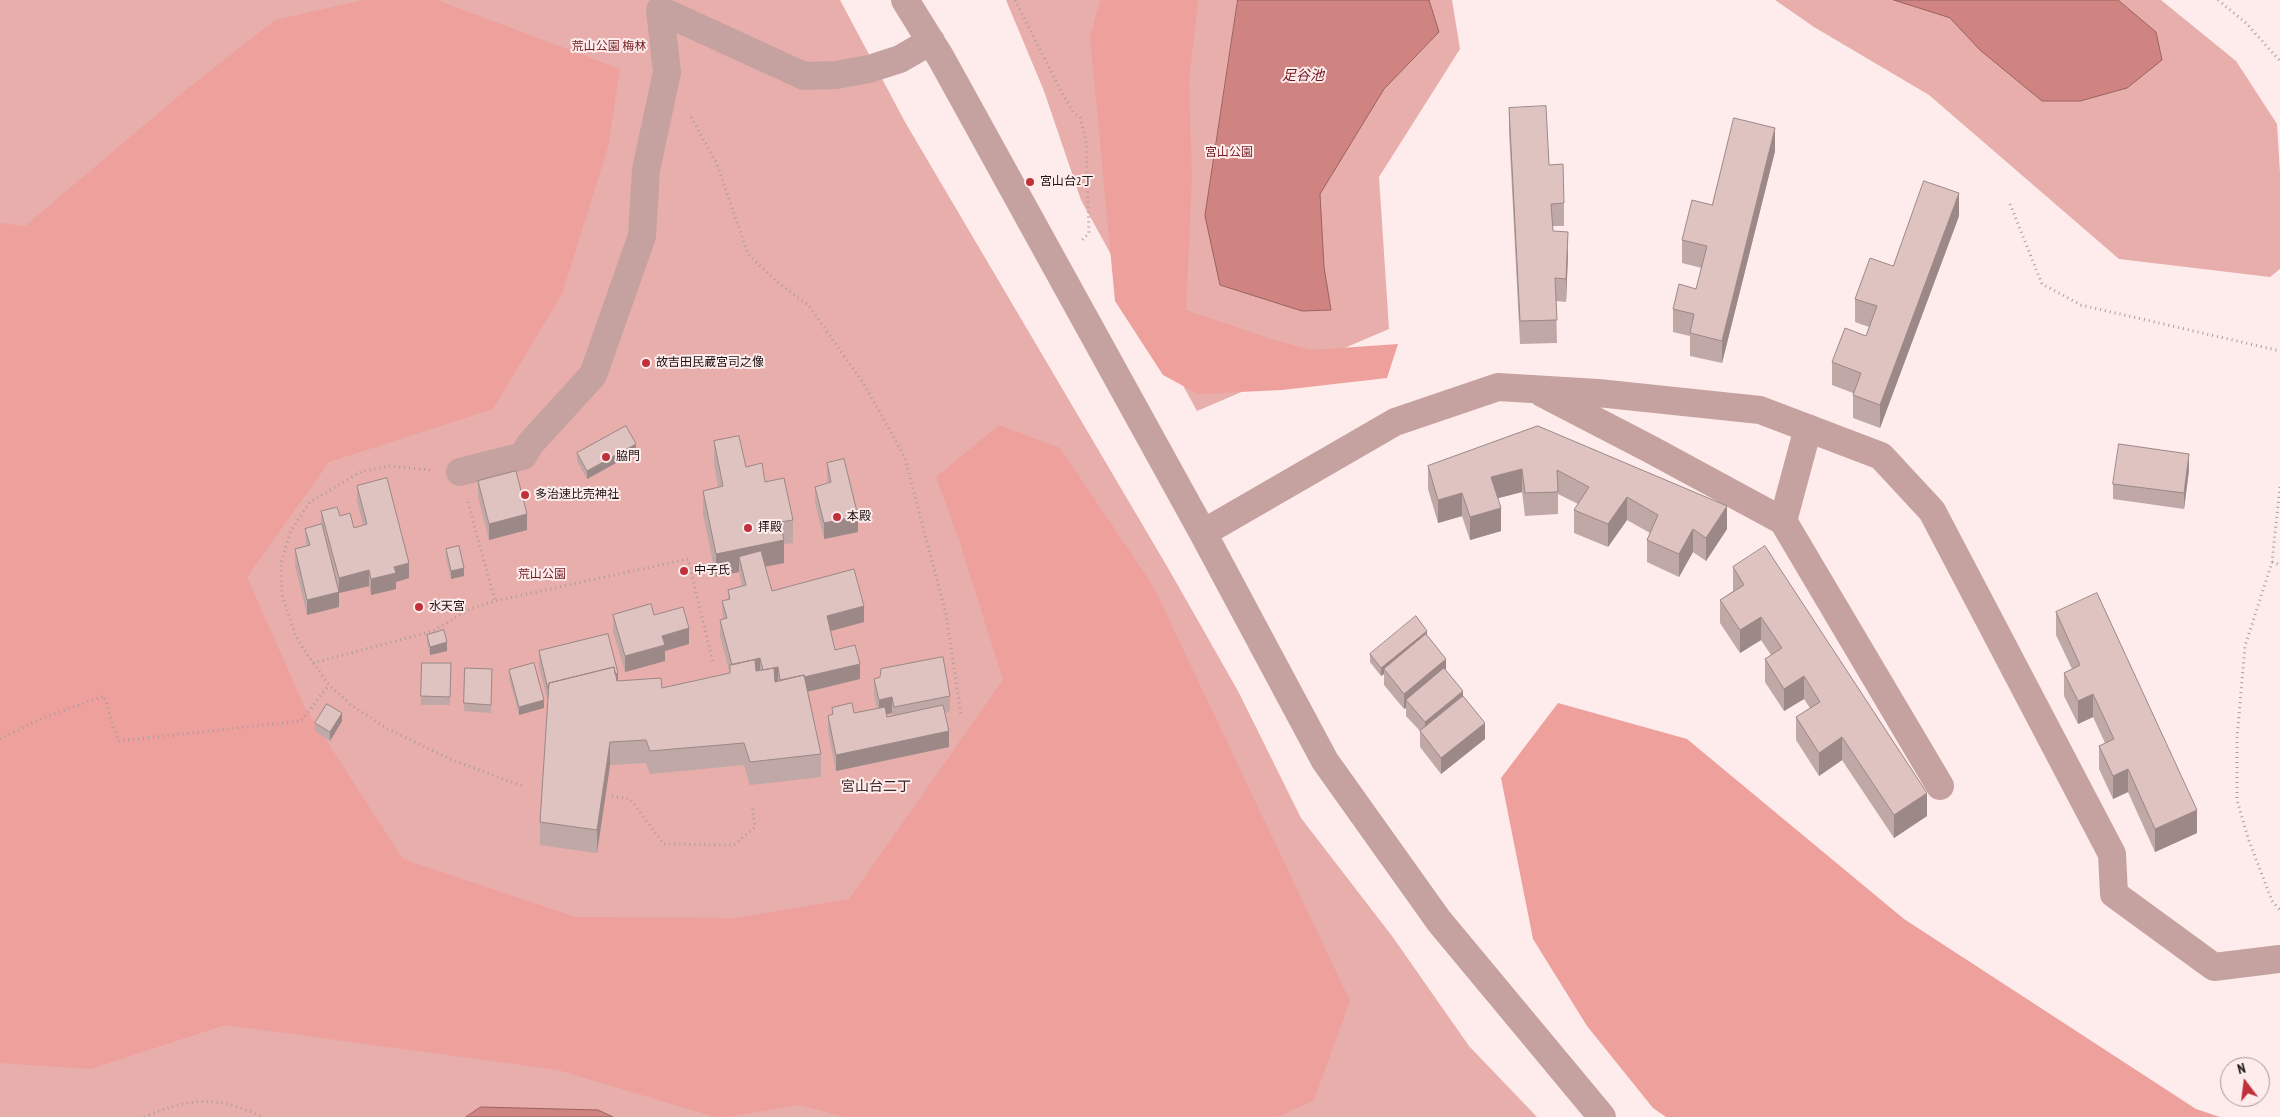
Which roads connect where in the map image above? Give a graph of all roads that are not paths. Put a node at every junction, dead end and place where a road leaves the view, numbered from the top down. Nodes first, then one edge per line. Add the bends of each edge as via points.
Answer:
1 (905, 0) edge
2 (931, 42) junction
3 (1534, 389) junction
4 (1808, 428) junction
5 (460, 472) road end
6 (1783, 521) junction
7 (1203, 533) junction
8 (1940, 786) dead end
9 (2280, 959) edge
10 (1602, 1117) edge

1 - 2 street
2 - 5 street via 900,59 869,68 836,75 804,76 660,10 667,72 646,170 642,236 593,374 523,456
2 - 7 street
3 - 4 street via 1760,410
3 - 6 street
3 - 7 street via 1498,387 1395,422
4 - 6 street
4 - 9 street via 1881,456 1932,511 2112,854 2114,894 2214,967
6 - 8 street
7 - 10 street via 1325,761 1439,921

